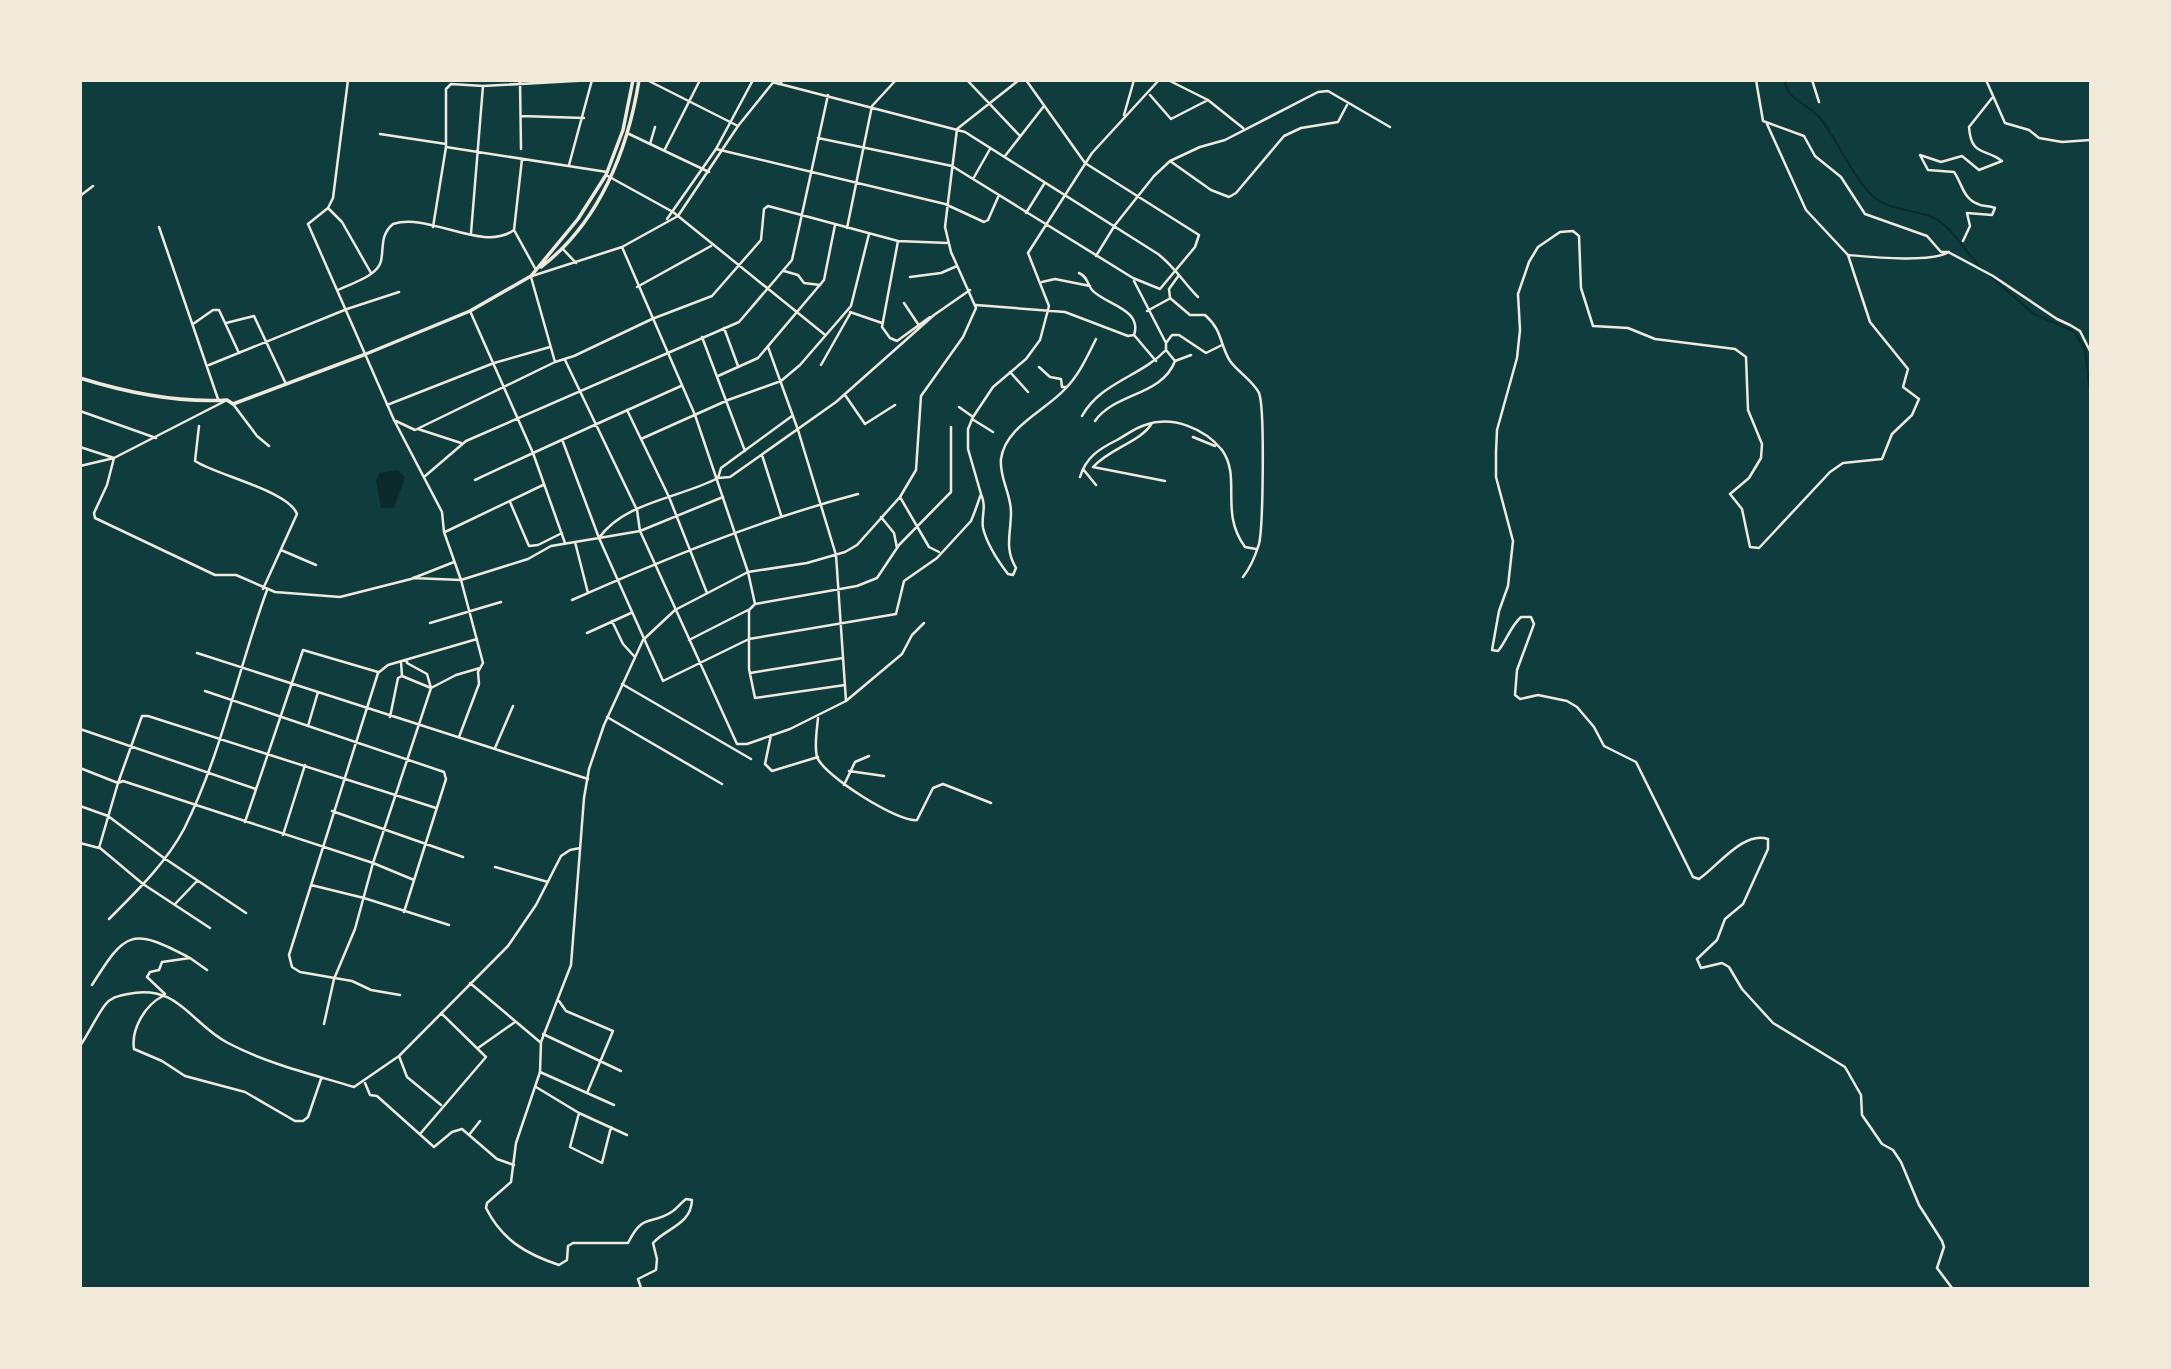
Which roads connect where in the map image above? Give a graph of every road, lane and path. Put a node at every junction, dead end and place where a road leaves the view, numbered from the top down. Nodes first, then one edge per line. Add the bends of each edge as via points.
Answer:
1 (348, 80) edge
2 (592, 80) edge
3 (633, 80) edge
4 (639, 80) edge
5 (648, 80) edge
6 (700, 80) edge
7 (753, 80) edge
8 (766, 80) edge
9 (896, 80) edge
10 (967, 80) edge
11 (1019, 80) edge
12 (1026, 80) edge
13 (1134, 80) edge
14 (1159, 80) edge
15 (1168, 80) edge
16 (1756, 80) edge
17 (1812, 80) edge
18 (1986, 80) edge
19 (556, 81) edge
20 (774, 81) edge
21 (781, 82) edge
22 (520, 83) edge
23 (483, 86) junction
24 (1149, 94) junction
25 (828, 95) junction
26 (1992, 98) junction
27 (1208, 100) junction
28 (690, 101) junction
29 (1819, 102) dead end
30 (987, 103) junction
31 (1347, 104) junction
32 (872, 106) junction
33 (1044, 106) junction
34 (521, 116) junction
35 (584, 118) junction
36 (1123, 118) junction
37 (731, 122) junction
38 (1767, 124) junction
39 (738, 126) junction
40 (655, 127) dead end
41 (1390, 127) dead end
42 (1244, 128) junction
43 (957, 129) junction
44 (625, 132) junction
45 (380, 134) dead end
46 (1020, 136) junction
47 (818, 138) junction
48 (2091, 140) edge
49 (650, 144) junction
50 (446, 145) junction
51 (863, 146) junction
52 (991, 147) junction
53 (521, 149) dead end
54 (716, 149) junction
55 (665, 151) junction
56 (722, 152) junction
57 (480, 153) junction
58 (1005, 156) junction
59 (522, 159) junction
60 (1170, 162) junction
61 (1085, 163) junction
62 (569, 165) junction
63 (952, 166) junction
64 (702, 169) junction
65 (812, 170) junction
66 (709, 172) junction
67 (606, 174) junction
68 (611, 178) junction
69 (973, 179) junction
70 (857, 182) junction
71 (1045, 183) junction
72 (93, 186) dead end
73 (999, 195) junction
74 (1064, 195) junction
75 (80, 196) edge
76 (1139, 197) junction
77 (945, 204) junction
78 (328, 208) junction
79 (673, 212) junction
80 (1026, 214) junction
81 (802, 215) junction
82 (677, 216) junction
83 (665, 222) junction
84 (835, 225) junction
85 (1044, 225) junction
86 (1115, 225) junction
87 (159, 227) dead end
88 (433, 227) junction
89 (847, 228) junction
90 (514, 230) junction
91 (471, 233) junction
92 (869, 234) junction
93 (898, 241) junction
94 (1963, 241) dead end
95 (948, 243) junction
96 (712, 246) junction
97 (560, 247) junction
98 (622, 247) junction
99 (1949, 252) junction
100 (1848, 255) junction
101 (1096, 256) junction
102 (576, 263) junction
103 (740, 266) junction
104 (957, 266) junction
105 (1177, 269) junction
106 (536, 270) junction
107 (784, 271) junction
108 (1080, 273) dead end
109 (371, 274) junction
110 (1179, 275) junction
111 (531, 276) junction
112 (910, 277) dead end
113 (1133, 278) junction
114 (1041, 282) junction
115 (820, 285) junction
116 (1090, 286) junction
117 (637, 287) junction
118 (768, 290) junction
119 (970, 290) junction
120 (337, 291) junction
121 (399, 292) dead end
122 (1198, 297) dead end
123 (1170, 298) junction
124 (904, 303) dead end
125 (976, 305) junction
126 (347, 309) junction
127 (1049, 310) junction
128 (470, 311) junction
129 (849, 311) junction
130 (1147, 311) junction
131 (796, 312) junction
132 (934, 315) junction
133 (652, 318) junction
134 (226, 323) junction
135 (882, 323) junction
136 (193, 324) junction
137 (918, 324) junction
138 (724, 328) junction
139 (824, 334) junction
140 (1134, 335) junction
141 (702, 337) junction
142 (1096, 339) dead end
143 (268, 342) junction
144 (1166, 343) junction
145 (1222, 345) junction
146 (550, 347) junction
147 (768, 347) junction
148 (1166, 351) junction
149 (2091, 351) edge
150 (239, 353) junction
151 (668, 353) junction
152 (366, 355) junction
153 (1191, 355) dead end
154 (565, 360) junction
155 (1156, 361) junction
156 (1175, 361) junction
157 (555, 362) junction
158 (494, 363) junction
159 (209, 365) junction
160 (821, 365) dead end
161 (738, 366) junction
162 (1039, 367) dead end
163 (1010, 372) junction
164 (718, 376) junction
165 (80, 379) edge
166 (781, 380) junction
167 (286, 385) junction
168 (681, 386) junction
169 (1067, 387) junction
170 (503, 389) junction
171 (579, 392) junction
172 (1028, 392) dead end
173 (845, 395) junction
174 (728, 400) junction
175 (218, 401) junction
176 (227, 401) junction
177 (233, 404) junction
178 (387, 405) junction
179 (895, 405) dead end
180 (959, 407) dead end
181 (627, 410) junction
182 (80, 411) edge
183 (695, 415) junction
184 (792, 416) junction
185 (1082, 416) dead end
186 (972, 418) junction
187 (394, 420) junction
188 (516, 421) junction
189 (1095, 421) dead end
190 (596, 422) junction
191 (1152, 423) junction
192 (199, 426) dead end
193 (951, 427) dead end
194 (418, 429) junction
195 (798, 430) junction
196 (993, 432) dead end
197 (1193, 437) dead end
198 (156, 438) junction
199 (641, 439) junction
200 (564, 442) junction
201 (462, 444) junction
202 (269, 446) dead end
203 (80, 447) edge
204 (1218, 447) junction
205 (745, 451) junction
206 (533, 453) junction
207 (762, 455) junction
208 (114, 458) junction
209 (80, 466) edge
210 (1083, 468) junction
211 (424, 477) junction
212 (1080, 477) dead end
213 (718, 478) junction
214 (475, 480) dead end
215 (1165, 481) dead end
216 (543, 485) junction
217 (1097, 485) dead end
218 (858, 494) dead end
219 (981, 494) junction
220 (669, 497) junction
221 (900, 497) junction
222 (723, 498) junction
223 (509, 501) junction
224 (821, 503) junction
225 (637, 510) junction
226 (782, 516) junction
227 (675, 517) junction
228 (881, 517) junction
229 (918, 527) junction
230 (640, 531) junction
231 (444, 532) junction
232 (562, 533) junction
233 (736, 533) junction
234 (598, 538) junction
235 (565, 542) junction
236 (575, 542) junction
237 (897, 548) junction
238 (1256, 549) junction
239 (281, 550) junction
240 (690, 551) junction
241 (941, 552) junction
242 (836, 555) junction
243 (454, 562) junction
244 (316, 565) dead end
245 (655, 565) junction
246 (748, 572) junction
247 (413, 578) junction
248 (1242, 578) dead end
249 (461, 580) junction
250 (617, 580) junction
251 (265, 590) junction
252 (839, 590) junction
253 (588, 593) junction
254 (708, 593) junction
255 (572, 600) dead end
256 (501, 602) dead end
257 (755, 604) junction
258 (676, 610) junction
259 (749, 610) junction
260 (471, 611) junction
261 (631, 613) junction
262 (612, 621) junction
263 (840, 622) junction
264 (430, 623) dead end
265 (924, 623) dead end
266 (587, 633) dead end
267 (477, 639) junction
268 (748, 639) junction
269 (643, 640) junction
270 (689, 640) junction
271 (197, 653) dead end
272 (634, 656) junction
273 (843, 658) junction
274 (407, 660) junction
275 (401, 662) junction
276 (701, 664) junction
277 (242, 666) junction
278 (480, 668) junction
279 (378, 673) junction
280 (750, 673) junction
281 (402, 676) junction
282 (290, 684) junction
283 (622, 684) junction
284 (845, 685) junction
285 (431, 688) junction
286 (205, 691) dead end
287 (318, 692) junction
288 (846, 701) junction
289 (232, 703) junction
290 (513, 706) dead end
291 (365, 707) junction
292 (279, 717) junction
293 (390, 717) junction
294 (607, 717) junction
295 (818, 718) junction
296 (309, 726) junction
297 (418, 726) junction
298 (80, 729) edge
299 (771, 735) junction
300 (221, 737) junction
301 (458, 737) junction
302 (355, 743) junction
303 (131, 747) junction
304 (495, 748) junction
305 (267, 753) junction
306 (869, 756) dead end
307 (818, 757) junction
308 (408, 759) junction
309 (751, 759) dead end
310 (305, 765) junction
311 (80, 768) edge
312 (849, 771) junction
313 (208, 773) junction
314 (344, 776) junction
315 (884, 776) dead end
316 (588, 779) junction
317 (118, 782) junction
318 (722, 784) dead end
319 (844, 785) junction
320 (256, 789) junction
321 (396, 795) junction
322 (991, 803) dead end
323 (195, 804) junction
324 (80, 806) edge
325 (436, 808) junction
326 (332, 811) junction
327 (108, 816) junction
328 (245, 822) junction
329 (385, 828) junction
330 (283, 835) junction
331 (424, 842) junction
332 (80, 843) edge
333 (99, 848) junction
334 (323, 848) junction
335 (580, 848) junction
336 (463, 857) dead end
337 (163, 858) junction
338 (373, 863) junction
339 (495, 867) dead end
340 (414, 880) junction
341 (197, 881) junction
342 (548, 882) junction
343 (143, 884) junction
344 (311, 885) junction
345 (364, 898) junction
346 (174, 904) junction
347 (404, 912) junction
348 (246, 913) dead end
349 (109, 919) dead end
350 (449, 925) dead end
351 (211, 928) dead end
352 (190, 958) junction
353 (207, 970) dead end
354 (334, 979) junction
355 (470, 983) junction
356 (92, 985) dead end
357 (400, 995) dead end
358 (166, 996) junction
359 (559, 1001) junction
360 (441, 1013) junction
361 (515, 1022) junction
362 (324, 1024) dead end
363 (543, 1034) junction
364 (541, 1042) junction
365 (80, 1046) edge
366 (478, 1048) junction
367 (399, 1056) junction
368 (600, 1062) junction
369 (621, 1071) dead end
370 (540, 1072) junction
371 (321, 1079) junction
372 (364, 1082) junction
373 (536, 1087) junction
374 (587, 1093) junction
375 (442, 1105) junction
376 (614, 1105) dead end
377 (579, 1113) junction
378 (480, 1121) dead end
379 (611, 1127) junction
380 (419, 1134) junction
381 (469, 1135) junction
382 (627, 1135) dead end
383 (514, 1165) junction
384 (641, 1289) edge
385 (1952, 1289) edge

1 - 78 street
2 - 19 street
2 - 35 street
3 - 44 highway
4 - 44 highway
5 - 28 street
6 - 28 street
7 - 37 street
8 - 20 street
9 - 32 street
10 - 30 street
11 - 30 street
12 - 33 street
13 - 36 street
14 - 24 street
15 - 27 street
16 - 38 street
17 - 29 street
18 - 26 street
19 - 22 street
20 - 21 street
20 - 39 street
21 - 25 street
22 - 23 street
22 - 34 street
23 - 50 street via 448,86
23 - 57 street
24 - 27 street via 1171,119
24 - 36 street
25 - 32 street
25 - 47 street
26 - 48 street via 2005,124 2029,130 2039,138
26 - 94 street via 1969,127 1978,151 2002,161 1997,165 1979,170 1962,156 1941,162 1920,155 1928,170 1954,172 1970,199 1995,208 1988,217 1966,213 1970,226
27 - 42 street
28 - 37 street
28 - 55 street
30 - 43 street
30 - 46 street
31 - 41 street
31 - 42 street via 1328,91
31 - 60 street via 1333,124 1301,128 1284,136 1229,197
32 - 43 street
32 - 51 street
33 - 46 street
33 - 61 street
34 - 35 street
34 - 53 street
35 - 62 street
36 - 61 street
37 - 39 street
37 - 54 street
38 - 99 street via 1804,136 1815,156 1841,177 1865,214 1927,236 1941,252
38 - 100 street via 1805,210
39 - 56 street
40 - 49 street
42 - 60 street
43 - 52 street
43 - 63 street
44 - 49 street
44 - 67 highway
44 - 68 highway
45 - 50 street
46 - 58 street
47 - 51 street
47 - 65 street
49 - 55 street
50 - 57 street
50 - 88 street
51 - 63 street
51 - 70 street
52 - 58 street
52 - 69 street
54 - 56 street
54 - 64 street
55 - 64 street
56 - 65 street
56 - 66 street
57 - 59 street
57 - 91 street
58 - 71 street
59 - 62 street
59 - 90 street
60 - 76 street
61 - 74 street
61 - 76 street
62 - 67 street
63 - 69 street
63 - 77 street
64 - 66 street
64 - 79 street
65 - 70 street
65 - 81 street
66 - 82 street
67 - 68 street
67 - 97 highway
68 - 79 street
68 - 97 highway
69 - 73 street
70 - 77 street
70 - 89 street
71 - 74 street
71 - 80 street
72 - 75 street
73 - 77 street via 988,220 983,221
73 - 80 street
74 - 85 street
74 - 86 street
76 - 86 street
76 - 105 street via 1199,234 1195,247
77 - 95 street
78 - 109 street via 342,222
78 - 120 street via 307,224
79 - 82 street
79 - 83 street
80 - 85 street
81 - 84 street
81 - 103 street via 766,207 761,240
81 - 107 street via 792,260
82 - 83 street
82 - 96 street
83 - 98 street
84 - 89 street
84 - 115 street
85 - 101 street
85 - 114 street via 1028,253
86 - 101 street
86 - 105 street
87 - 136 street
88 - 91 street
88 - 109 street via 393,224 384,236 380,264
89 - 92 street
90 - 91 street via 495,239
90 - 106 street
92 - 93 street
92 - 129 street
93 - 95 street
93 - 135 street
95 - 104 street
96 - 103 street
96 - 117 street
97 - 102 street
97 - 106 highway
98 - 102 street
98 - 117 street
99 - 100 street via 1916,259
99 - 149 street via 2080,331
100 - 385 street via 1870,322 1904,363 1908,373 1903,387 1916,394 1920,404 1892,434 1882,459 1843,463 1830,472 1755,548 1748,543 1742,509 1730,494 1749,478 1761,458 1762,444 1748,410 1746,357 1735,349 1655,339 1628,328 1593,326 1581,288 1579,236 1573,231 1560,232 1538,247 1518,294 1517,358 1497,430 1496,477 1513,541 1508,586 1492,649 1502,648 1521,617 1531,617 1534,624 1517,670 1515,695 1567,701 1577,707 1604,746 1636,762 1693,877 1699,879 1739,846 1757,838 1768,839 1768,849 1743,904 1725,919 1717,940 1697,959 1702,968 1722,963 1729,967 1773,1023 1845,1067 1861,1095 1862,1115 1901,1162 1919,1205 1942,1241 1937,1268
101 - 113 street
102 - 111 street
103 - 118 street
103 - 133 street via 712,296
104 - 112 street
104 - 119 street
105 - 110 street
105 - 113 street via 1157,290
106 - 111 highway
107 - 115 street via 798,275 804,283
107 - 118 street
108 - 116 street
109 - 120 street
110 - 122 street
110 - 123 street via 1168,289
111 - 128 highway
111 - 146 street
113 - 130 street
114 - 116 street via 1055,279
114 - 127 street
115 - 131 street
116 - 140 street via 1128,312
117 - 133 street
118 - 131 street
118 - 138 street via 739,321
119 - 125 street
119 - 132 street
120 - 126 street
121 - 126 street
123 - 130 street
123 - 145 street via 1190,316 1205,315 1212,321 1221,333
124 - 137 street
125 - 127 street
125 - 221 street via 963,337 921,396 916,470
126 - 143 street
126 - 152 street
127 - 140 street
127 - 163 street via 1040,340
128 - 152 highway
128 - 158 street
129 - 135 street
129 - 139 street
129 - 160 street
130 - 144 street
131 - 139 street
131 - 147 street
132 - 137 street
132 - 173 street
133 - 151 street
133 - 154 street
134 - 136 street via 216,309
134 - 143 street via 253,315
134 - 150 street
135 - 137 street via 887,335 897,341
136 - 159 street
138 - 141 street
138 - 161 street
139 - 166 street via 800,365
140 - 155 street
141 - 151 street
141 - 164 street
142 - 169 street
143 - 150 street
143 - 167 street
144 - 145 street via 1172,335 1179,335 1206,353
144 - 148 street
145 - 238 street via 1259,393 1263,412 1262,523
146 - 157 street
146 - 158 street
147 - 161 street via 758,358
147 - 166 street
148 - 155 street
148 - 156 street
150 - 159 street
151 - 168 street
151 - 171 street
152 - 167 highway
152 - 178 street
153 - 156 street
154 - 157 street
154 - 171 street
155 - 185 street via 1096,395
156 - 189 street via 1160,382
157 - 170 street
158 - 170 street
158 - 178 street
159 - 175 street
161 - 164 street
162 - 169 street
163 - 172 street
163 - 186 street via 993,387
164 - 174 street
165 - 175 highway via 178,400
166 - 174 street
166 - 184 street
167 - 177 highway
168 - 181 street
168 - 183 street
169 - 219 street via 1016,430 1004,447 1001,460 1011,507 1008,551 1016,568 1013,575 1002,565 983,526
170 - 188 street
170 - 194 street
171 - 188 street
171 - 190 street
173 - 179 street via 865,424
173 - 195 street
174 - 183 street
174 - 205 street
175 - 176 highway
176 - 177 highway
176 - 198 street
177 - 202 street
178 - 187 street
180 - 186 street
181 - 190 street
181 - 199 street
182 - 198 street
183 - 199 street
183 - 213 street
184 - 195 street
184 - 205 street
186 - 196 street
186 - 219 street via 968,449
187 - 194 street
187 - 211 street
188 - 201 street
188 - 206 street
190 - 200 street
190 - 225 street
191 - 204 street via 1200,429
191 - 210 street via 1099,449
191 - 215 street via 1142,435 1106,454 1093,467
192 - 239 street via 195,461 295,509 297,514
193 - 229 street via 952,488
194 - 201 street
195 - 207 street
195 - 224 street
197 - 204 street
198 - 208 street
199 - 220 street
200 - 206 street
200 - 234 street
201 - 211 street
203 - 208 street
204 - 238 street via 1232,478 1229,498 1236,531 1245,547
205 - 213 street via 721,468
206 - 214 street
206 - 216 street
207 - 213 street via 730,477
207 - 226 street
208 - 209 street
208 - 251 street via 93,516 215,575 236,575
210 - 212 street
210 - 217 street
211 - 231 street via 442,512
213 - 220 street
213 - 222 street
216 - 223 street
216 - 232 street
218 - 224 street
219 - 241 street via 971,521
220 - 225 street
220 - 227 street
221 - 228 street
221 - 229 street
222 - 227 street
222 - 233 street
223 - 231 street
223 - 232 street via 529,546
224 - 226 street
224 - 242 street
225 - 230 street
225 - 234 street
226 - 233 street
227 - 230 street
227 - 240 street
228 - 237 street via 894,533
228 - 242 street via 857,545
229 - 237 street
229 - 241 street via 929,548
230 - 234 street
230 - 245 street
231 - 243 street
232 - 235 street
233 - 240 street
233 - 246 street
234 - 236 street
234 - 250 street
235 - 236 street
235 - 249 street
236 - 253 street
237 - 252 street via 877,578
238 - 248 street
239 - 244 street
239 - 251 street
240 - 245 street
240 - 254 street
241 - 263 street via 904,581 896,614
242 - 246 street
242 - 252 street
243 - 247 street
243 - 249 street
245 - 250 street
245 - 258 street
246 - 254 street
246 - 257 street
247 - 249 street
247 - 251 street via 340,597
249 - 260 street
250 - 253 street
250 - 261 street
251 - 277 street
252 - 257 street
252 - 263 street
253 - 255 street
254 - 258 street
256 - 260 street
257 - 259 street
258 - 269 street
258 - 270 street
259 - 268 street
259 - 270 street
260 - 264 street
260 - 267 street
261 - 262 street
261 - 269 street
262 - 266 street
262 - 272 street
263 - 268 street
263 - 273 street
265 - 288 street via 902,654
267 - 274 street
267 - 278 street via 484,663
268 - 276 street
268 - 280 street
269 - 272 street
269 - 276 street via 663,681
270 - 276 street
271 - 277 street
272 - 283 street
273 - 280 street
273 - 284 street
274 - 275 street
274 - 285 street via 427,674
275 - 279 street
275 - 281 street
276 - 299 street via 735,741 740,745
277 - 282 street
277 - 289 street
278 - 285 street
278 - 301 street via 479,684
279 - 282 street via 303,650
279 - 291 street
280 - 284 street via 754,695 762,698
281 - 285 street
281 - 293 street via 392,697
282 - 287 street
282 - 292 street
283 - 294 street
283 - 309 street
284 - 288 street
285 - 297 street
286 - 289 street
287 - 291 street
287 - 296 street
288 - 295 street
289 - 292 street
289 - 300 street
290 - 304 street
291 - 293 street
291 - 302 street
292 - 296 street
292 - 305 street
293 - 297 street
294 - 316 street
294 - 318 street
295 - 299 street
295 - 307 street
296 - 302 street
297 - 301 street
297 - 308 street
298 - 303 street
299 - 307 street via 765,764 772,771
300 - 303 street via 142,716
300 - 305 street
300 - 313 street
301 - 304 street
302 - 308 street
302 - 314 street
303 - 313 street
303 - 317 street
304 - 316 street
305 - 310 street
305 - 320 street
306 - 312 street via 855,762
307 - 319 street
308 - 321 street
308 - 325 street via 446,776
310 - 314 street
310 - 330 street
311 - 317 street
312 - 315 street
312 - 319 street
313 - 320 street
313 - 323 street
314 - 321 street
314 - 326 street
316 - 335 street
317 - 323 street
317 - 327 street
319 - 322 street via 911,821 917,820 933,788 943,784
320 - 328 street
321 - 325 street
321 - 329 street
323 - 328 street
323 - 337 street
324 - 327 street
325 - 331 street
326 - 329 street
326 - 334 street
327 - 333 street
327 - 337 street
328 - 330 street
329 - 331 street
329 - 338 street
330 - 334 street
331 - 336 street
331 - 340 street
332 - 333 street
333 - 343 street
334 - 338 street
334 - 344 street
335 - 342 street via 564,852
335 - 359 street via 571,965
337 - 341 street
337 - 343 street
338 - 340 street
338 - 345 street
339 - 342 street
340 - 347 street
341 - 346 street
341 - 348 street
342 - 355 street via 516,937
343 - 346 street
343 - 349 street
344 - 345 street
344 - 354 street via 289,961 300,972
345 - 347 street
345 - 354 street
346 - 351 street
347 - 350 street
352 - 353 street
352 - 356 street via 153,938 131,938 114,950
352 - 358 street via 168,959 159,970 150,972 149,981
354 - 357 street
354 - 362 street
355 - 360 street
355 - 361 street
358 - 365 street via 142,990 114,997
358 - 371 street via 183,1005 211,1034
358 - 371 street via 145,1011 132,1041 141,1054 186,1076 245,1092 295,1121 308,1117
359 - 363 street
359 - 368 street via 566,1011 613,1031
360 - 366 street
360 - 367 street
361 - 364 street
361 - 366 street
363 - 364 street
363 - 368 street
364 - 370 street
366 - 375 street via 486,1057
367 - 372 street
367 - 375 street via 407,1077
368 - 369 street
368 - 374 street
370 - 373 street
370 - 374 street
371 - 372 street via 354,1087
372 - 380 street via 370,1095 377,1096
373 - 377 street
373 - 383 street via 514,1150
374 - 376 street
375 - 380 street
377 - 379 street
377 - 379 street via 570,1147 602,1163
378 - 381 street
379 - 382 street
380 - 381 street via 436,1148 457,1129
381 - 383 street via 497,1159
383 - 384 street via 511,1182 486,1208 510,1243 559,1265 567,1260 568,1246 573,1243 628,1243 642,1222 692,1200 681,1224 653,1243 656,1270 638,1279

